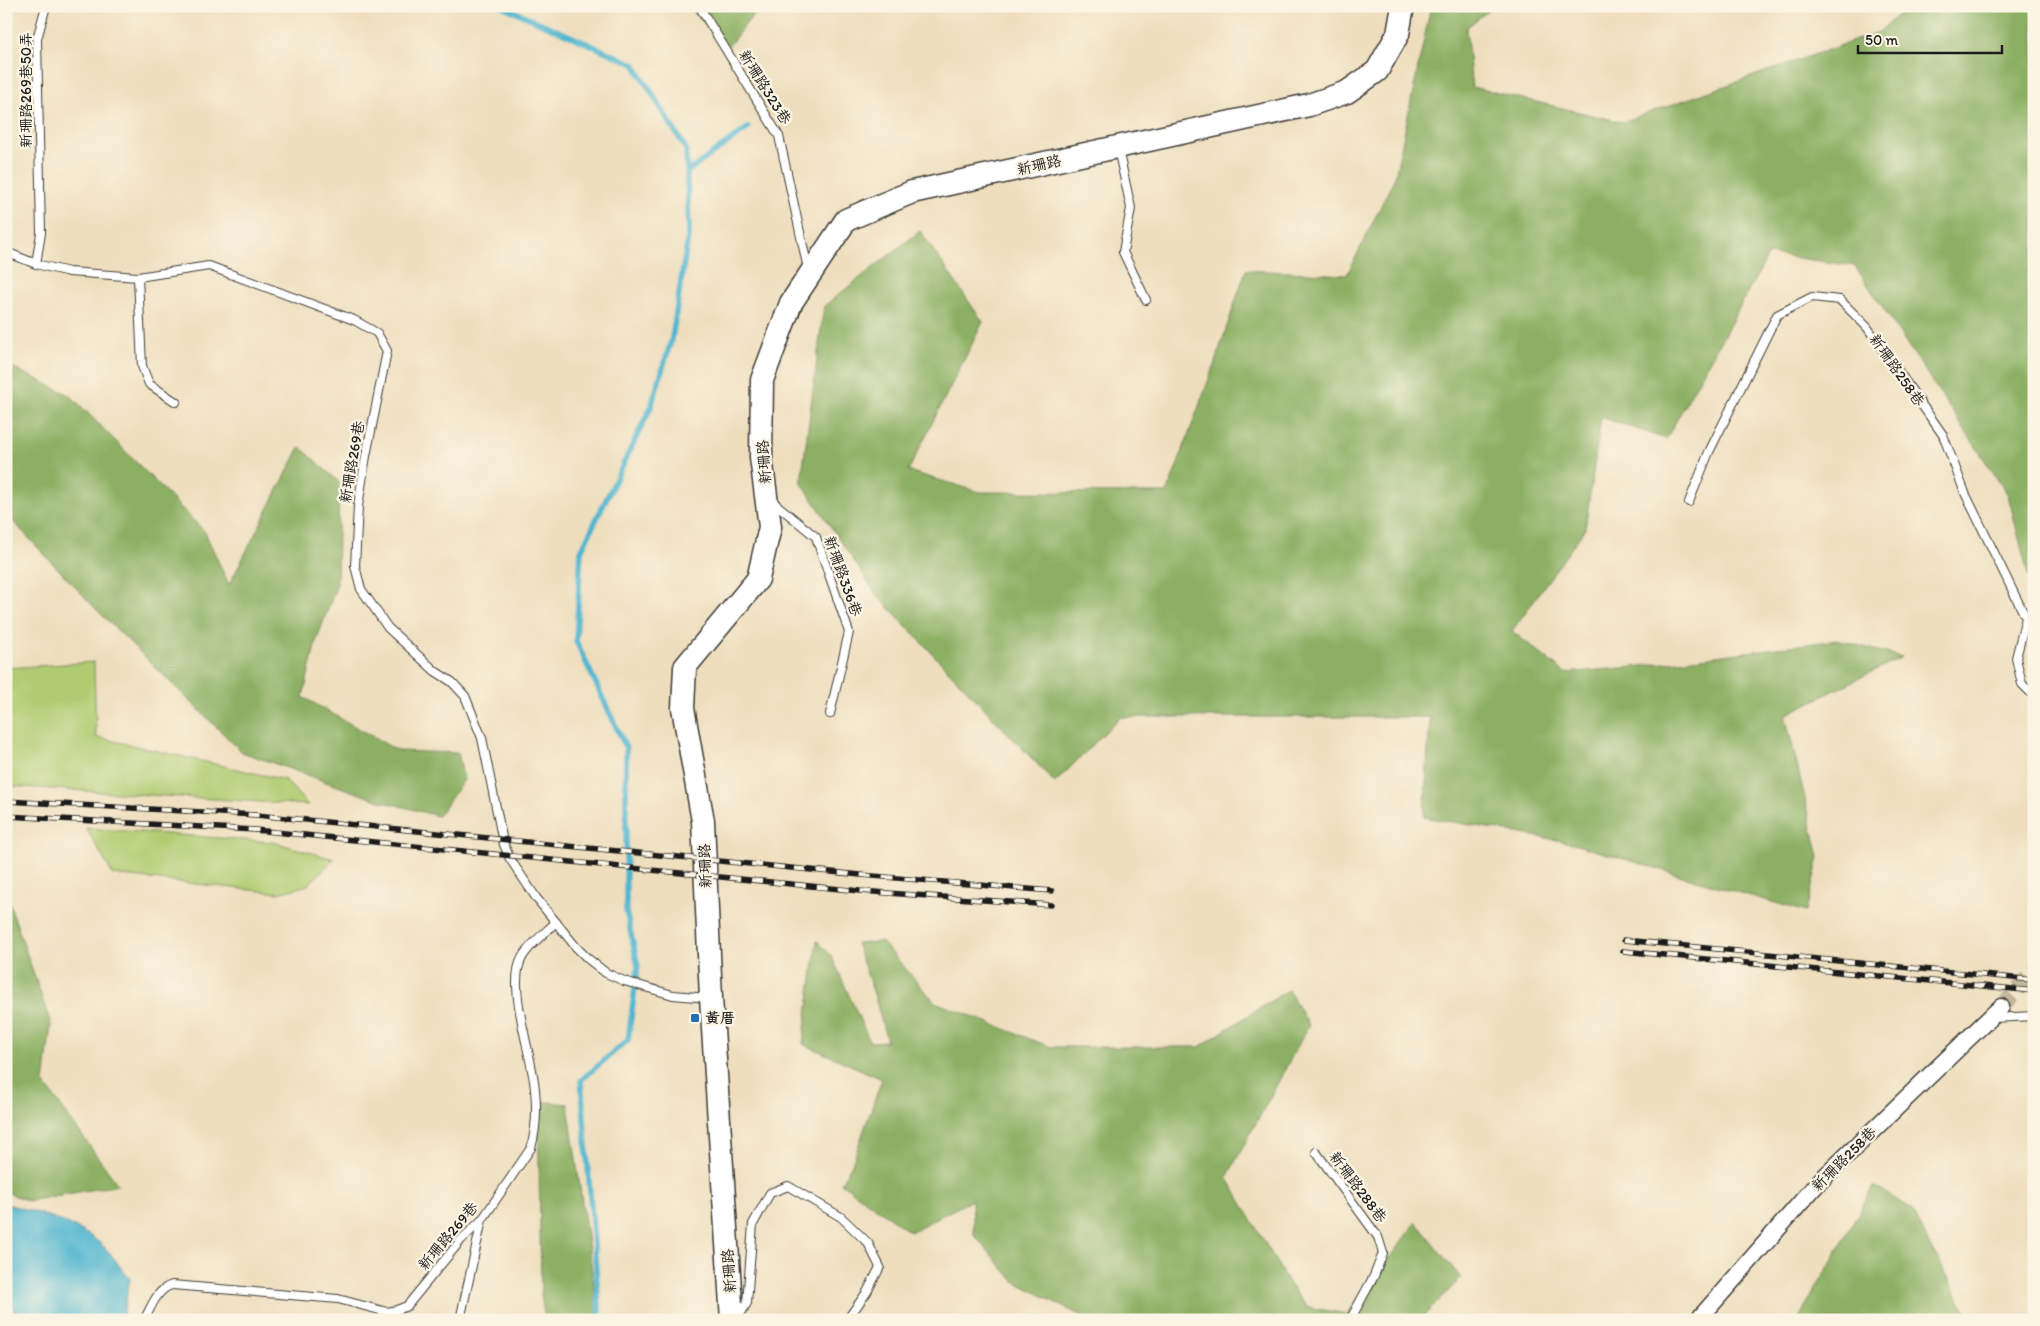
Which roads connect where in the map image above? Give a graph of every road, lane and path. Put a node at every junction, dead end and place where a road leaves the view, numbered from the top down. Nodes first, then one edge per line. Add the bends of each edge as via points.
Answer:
1 (46, 6) edge
2 (700, 6) edge
3 (1403, 6) edge
4 (1118, 147) junction
5 (6, 252) edge
6 (36, 264) junction
7 (809, 276) junction
8 (138, 277) junction
9 (1146, 300) dead end
10 (176, 402) dead end
11 (766, 496) junction
12 (1689, 502) dead end
13 (2034, 696) edge
14 (830, 714) dead end
15 (556, 922) junction
16 (711, 998) junction
17 (1995, 1013) joint
18 (2034, 1016) edge
19 (1316, 1152) dead end
20 (482, 1220) junction
21 (144, 1320) edge
22 (460, 1320) edge
23 (732, 1320) edge
24 (737, 1320) edge
25 (847, 1320) edge
26 (1350, 1320) edge
27 (1698, 1320) edge

1 - 6 lane, 新珊路269巷50弄 via 37,39 41,233
2 - 7 lane, 新珊路323巷 via 779,136
3 - 4 street, 新珊路 via 1398,34 1377,71 1347,92 1309,105
4 - 7 street, 新珊路 via 912,192 846,220
4 - 9 lane via 1131,208 1123,252
5 - 6 lane, 新珊路269巷
6 - 8 lane, 新珊路269巷 via 69,272
7 - 11 street, 新珊路 via 791,303 762,380 761,457
8 - 10 lane via 142,366 149,384
8 - 15 lane, 新珊路269巷 via 209,266 354,320 377,333 387,351 358,506 357,579 388,628 465,696 482,738 502,842 510,859
11 - 14 lane, 新珊路336巷 via 816,538 849,632
11 - 16 street, 新珊路 via 770,527 758,579 685,667 682,708 703,821
12 - 13 lane, 新珊路258巷 via 1709,452 1777,315 1812,297 1840,300 1867,327 1943,435 1965,493 2026,618 2016,658 2022,684
15 - 16 lane, 新珊路269巷 via 587,958 624,982 673,996
15 - 20 lane, 新珊路269巷 via 522,957 516,974 535,1090 532,1148
16 - 23 street, 新珊路
17 - 18 lane
17 - 27 street, 新珊路258巷 via 1818,1184
19 - 26 lane, 新珊路288巷 via 1378,1237 1383,1253
20 - 21 lane, 新珊路269巷 via 406,1306 397,1310 387,1312 338,1299 172,1285 158,1293
20 - 22 lane
24 - 25 lane via 747,1303 753,1224 770,1193 788,1186 841,1217 868,1243 880,1267

